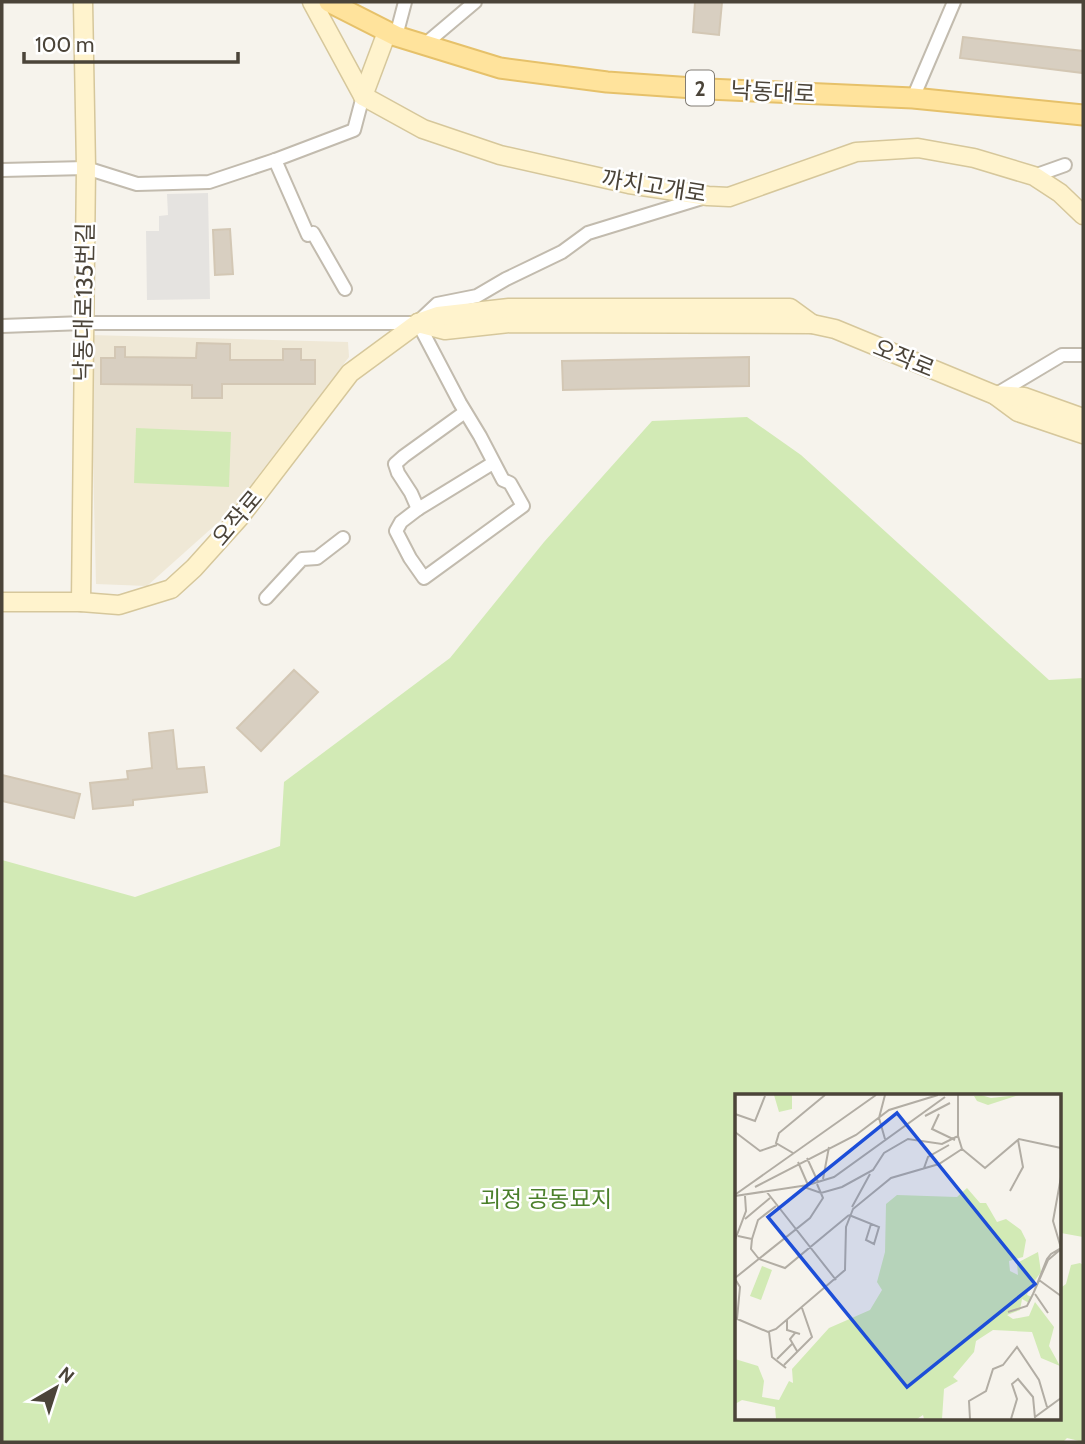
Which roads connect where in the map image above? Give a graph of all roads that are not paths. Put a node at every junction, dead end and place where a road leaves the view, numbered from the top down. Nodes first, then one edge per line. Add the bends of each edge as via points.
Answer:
1 (83, 2) edge
2 (312, 2) edge
3 (405, 2) edge
4 (475, 2) edge
5 (954, 2) edge
6 (333, 3) edge
7 (391, 34) junction
8 (424, 46) junction
9 (363, 96) junction
10 (913, 99) junction
11 (1083, 116) edge
12 (275, 160) junction
13 (1065, 164) dead end
14 (86, 167) junction
15 (2, 170) edge
16 (1034, 176) junction
17 (708, 196) junction
18 (1083, 215) edge
19 (345, 289) dead end
20 (84, 323) junction
21 (418, 323) junction
22 (2, 326) edge
23 (1083, 355) edge
24 (995, 395) junction
25 (465, 412) junction
26 (1083, 418) edge
27 (1083, 434) edge
28 (493, 463) junction
29 (418, 509) junction
30 (343, 538) dead end
31 (266, 598) dead end
32 (2, 602) edge
33 (81, 602) junction

1 - 14 street, 낙동대로135번길
2 - 9 street
3 - 7 street
4 - 8 street
5 - 10 street
6 - 7 main road, 낙동대로 / 2
7 - 8 main road, 낙동대로 / 2
7 - 9 street
8 - 10 main road, 낙동대로 / 2 via 500,68 607,82
9 - 12 street via 354,130
9 - 17 street, 까치고개로 via 423,129 500,155 629,184
10 - 11 main road, 낙동대로 / 2
12 - 14 street via 209,182 138,184
12 - 19 street via 308,235 313,233
13 - 16 street
14 - 15 street
14 - 20 street, 낙동대로135번길
16 - 17 street, 까치고개로 via 918,148 856,152 729,197
16 - 18 street, 까치고개로
17 - 21 street via 588,233 562,252 477,296 437,304
20 - 21 street
20 - 22 street
20 - 33 street, 낙동대로135번길
21 - 24 street, 오작로 via 445,330 510,323 812,324 835,329
21 - 25 street
21 - 33 street, 오작로 via 350,373 239,518 171,589 119,605
23 - 24 street via 1062,355
24 - 26 street, 오작로 via 1024,397
24 - 27 street, 오작로 via 1018,412
25 - 28 street
25 - 29 street via 395,464
28 - 29 street
28 - 29 street via 523,506 424,578 397,531
30 - 31 street via 317,558 302,559
32 - 33 street, 오작로

